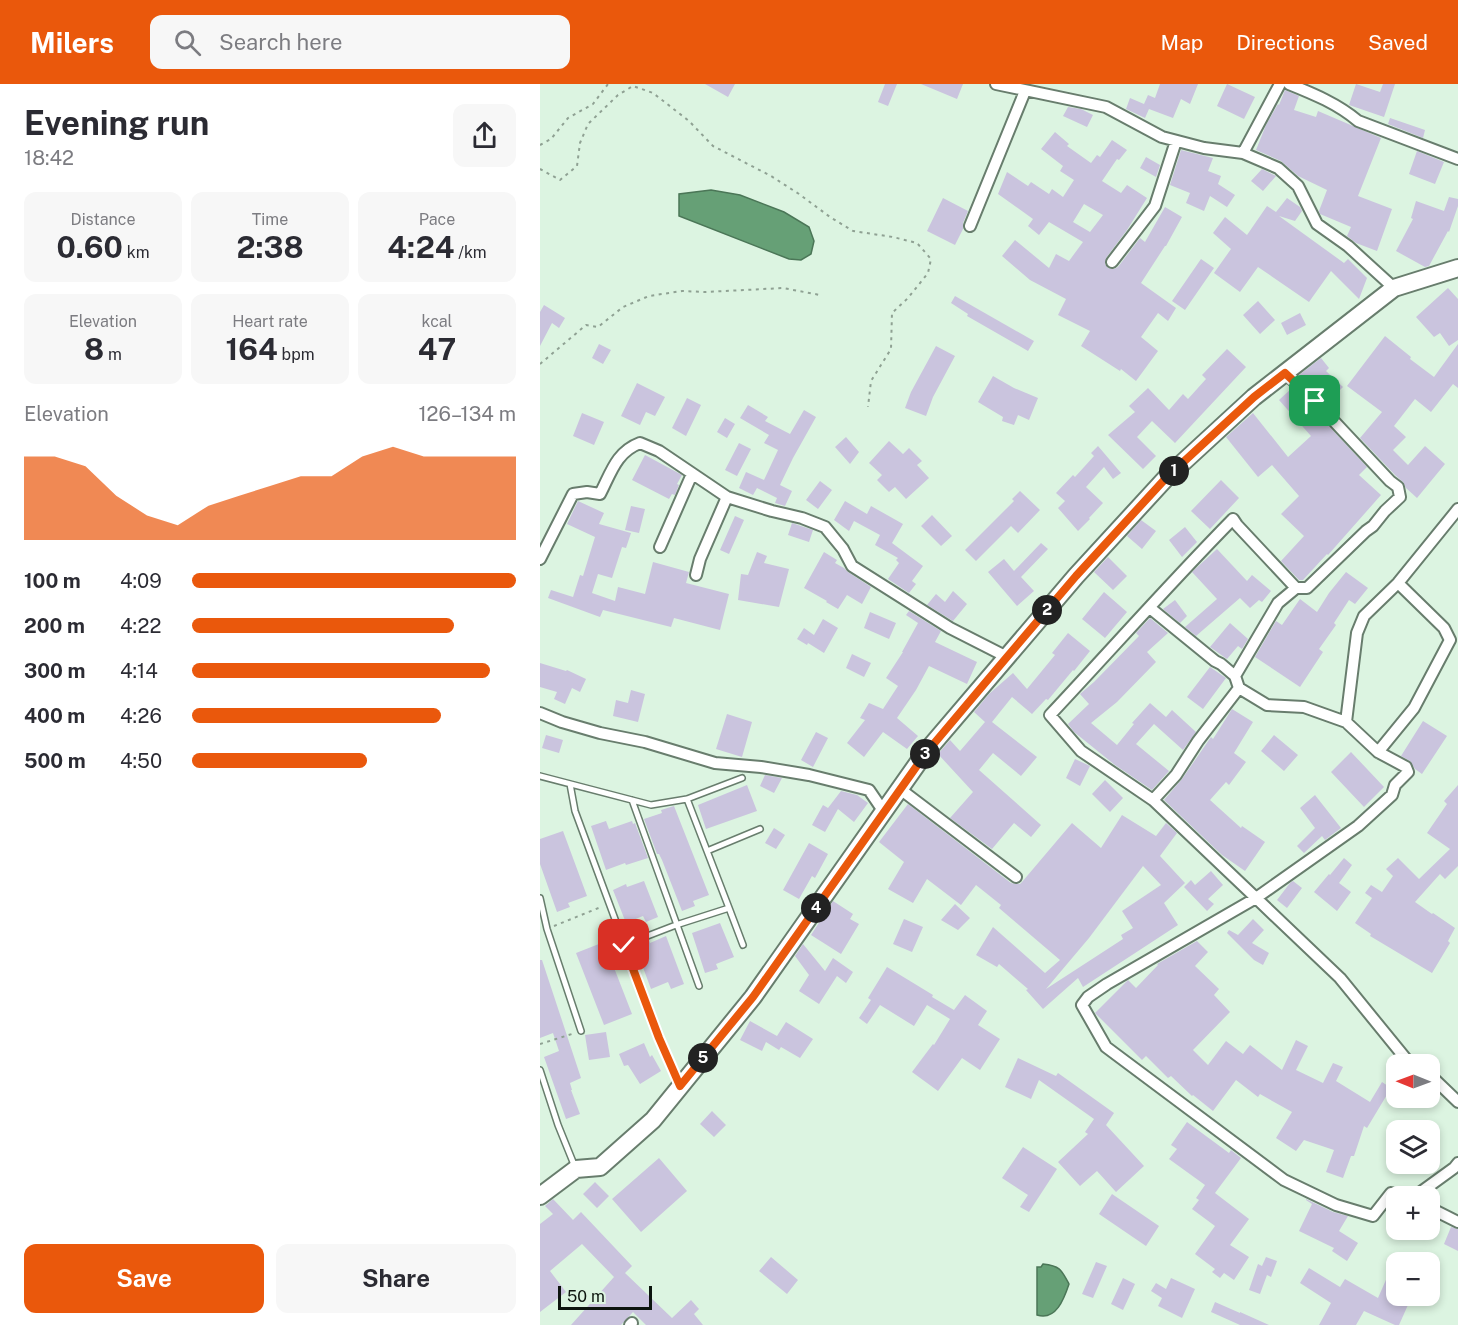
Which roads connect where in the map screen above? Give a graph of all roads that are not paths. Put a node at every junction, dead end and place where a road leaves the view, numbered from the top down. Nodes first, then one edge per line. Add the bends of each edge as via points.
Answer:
1 (996, 84) edge
2 (1280, 84) edge
3 (1289, 84) edge
4 (1025, 91) junction
5 (1176, 141) junction
6 (1243, 153) junction
7 (1458, 159) edge
8 (970, 226) dead end
9 (1112, 262) dead end
10 (1458, 266) edge
11 (1394, 288) junction
12 (1285, 373) junction
13 (692, 474) junction
14 (727, 497) junction
15 (1458, 509) edge
16 (660, 547) dead end
17 (540, 559) edge
18 (696, 575) dead end
19 (1398, 584) junction
20 (1296, 588) junction
21 (1150, 608) junction
22 (1007, 657) junction
23 (1234, 676) junction
24 (1239, 688) junction
25 (541, 716) edge
26 (1346, 722) junction
27 (1378, 752) junction
28 (540, 776) edge
29 (742, 778) dead end
30 (570, 784) junction
31 (900, 789) junction
32 (687, 799) junction
33 (632, 800) junction
34 (1153, 800) junction
35 (884, 812) junction
36 (760, 829) dead end
37 (706, 851) junction
38 (1016, 877) dead end
39 (540, 898) edge
40 (1256, 898) junction
41 (729, 908) junction
42 (676, 925) junction
43 (624, 945) junction
44 (743, 945) dead end
45 (699, 987) dead end
46 (581, 1031) road end
47 (1402, 1054) edge
48 (540, 1070) edge
49 (1440, 1085) edge
50 (680, 1086) junction
51 (549, 1096) junction
52 (540, 1098) edge
53 (1458, 1102) edge
54 (1458, 1163) edge
55 (576, 1169) junction
56 (1429, 1186) edge
57 (540, 1196) edge
58 (1386, 1199) edge
59 (1440, 1213) edge
60 (1458, 1222) edge

1 - 4 street
2 - 6 street
3 - 7 street via 1346,111 1358,121
4 - 5 street via 1106,107
4 - 8 street
5 - 6 street
5 - 9 street via 1155,206
6 - 11 street via 1278,168 1298,186 1317,224
10 - 11 street
11 - 12 street
12 - 20 street via 1400,492 1400,497 1373,526 1308,588
12 - 22 street via 1166,478
13 - 14 street
13 - 16 street
13 - 17 street via 659,451 640,443 629,447 618,458 600,494 573,494
14 - 18 street via 699,559
14 - 22 street via 825,527 852,566 950,628
15 - 19 street
19 - 26 street via 1364,616 1357,633
19 - 27 street via 1444,628 1450,640 1414,708
20 - 21 street via 1233,519
20 - 23 street via 1278,603
21 - 23 street
21 - 34 street via 1050,715 1081,751
22 - 31 street
23 - 24 street
24 - 26 street via 1267,705 1304,707
24 - 34 street via 1176,775
25 - 35 street via 715,763 800,773 869,790
26 - 27 street
27 - 40 street via 1406,767 1408,772 1395,785 1392,795 1358,826
28 - 30 lane
29 - 32 lane
30 - 33 lane
30 - 43 lane via 575,811
31 - 35 street
31 - 38 street
32 - 33 lane via 651,805
32 - 37 lane
33 - 42 lane
34 - 40 street
35 - 50 street via 753,997
36 - 37 lane
37 - 41 lane
39 - 46 lane
40 - 47 street via 1340,978
40 - 58 street via 1107,984 1082,1005 1106,1047 1284,1180 1336,1205 1372,1216
41 - 42 lane
41 - 44 lane
42 - 43 lane
42 - 45 lane
43 - 50 lane
48 - 51 lane
49 - 53 street
50 - 55 street via 652,1120 600,1167
51 - 52 lane
51 - 55 lane
54 - 56 street
55 - 57 street
59 - 60 street

